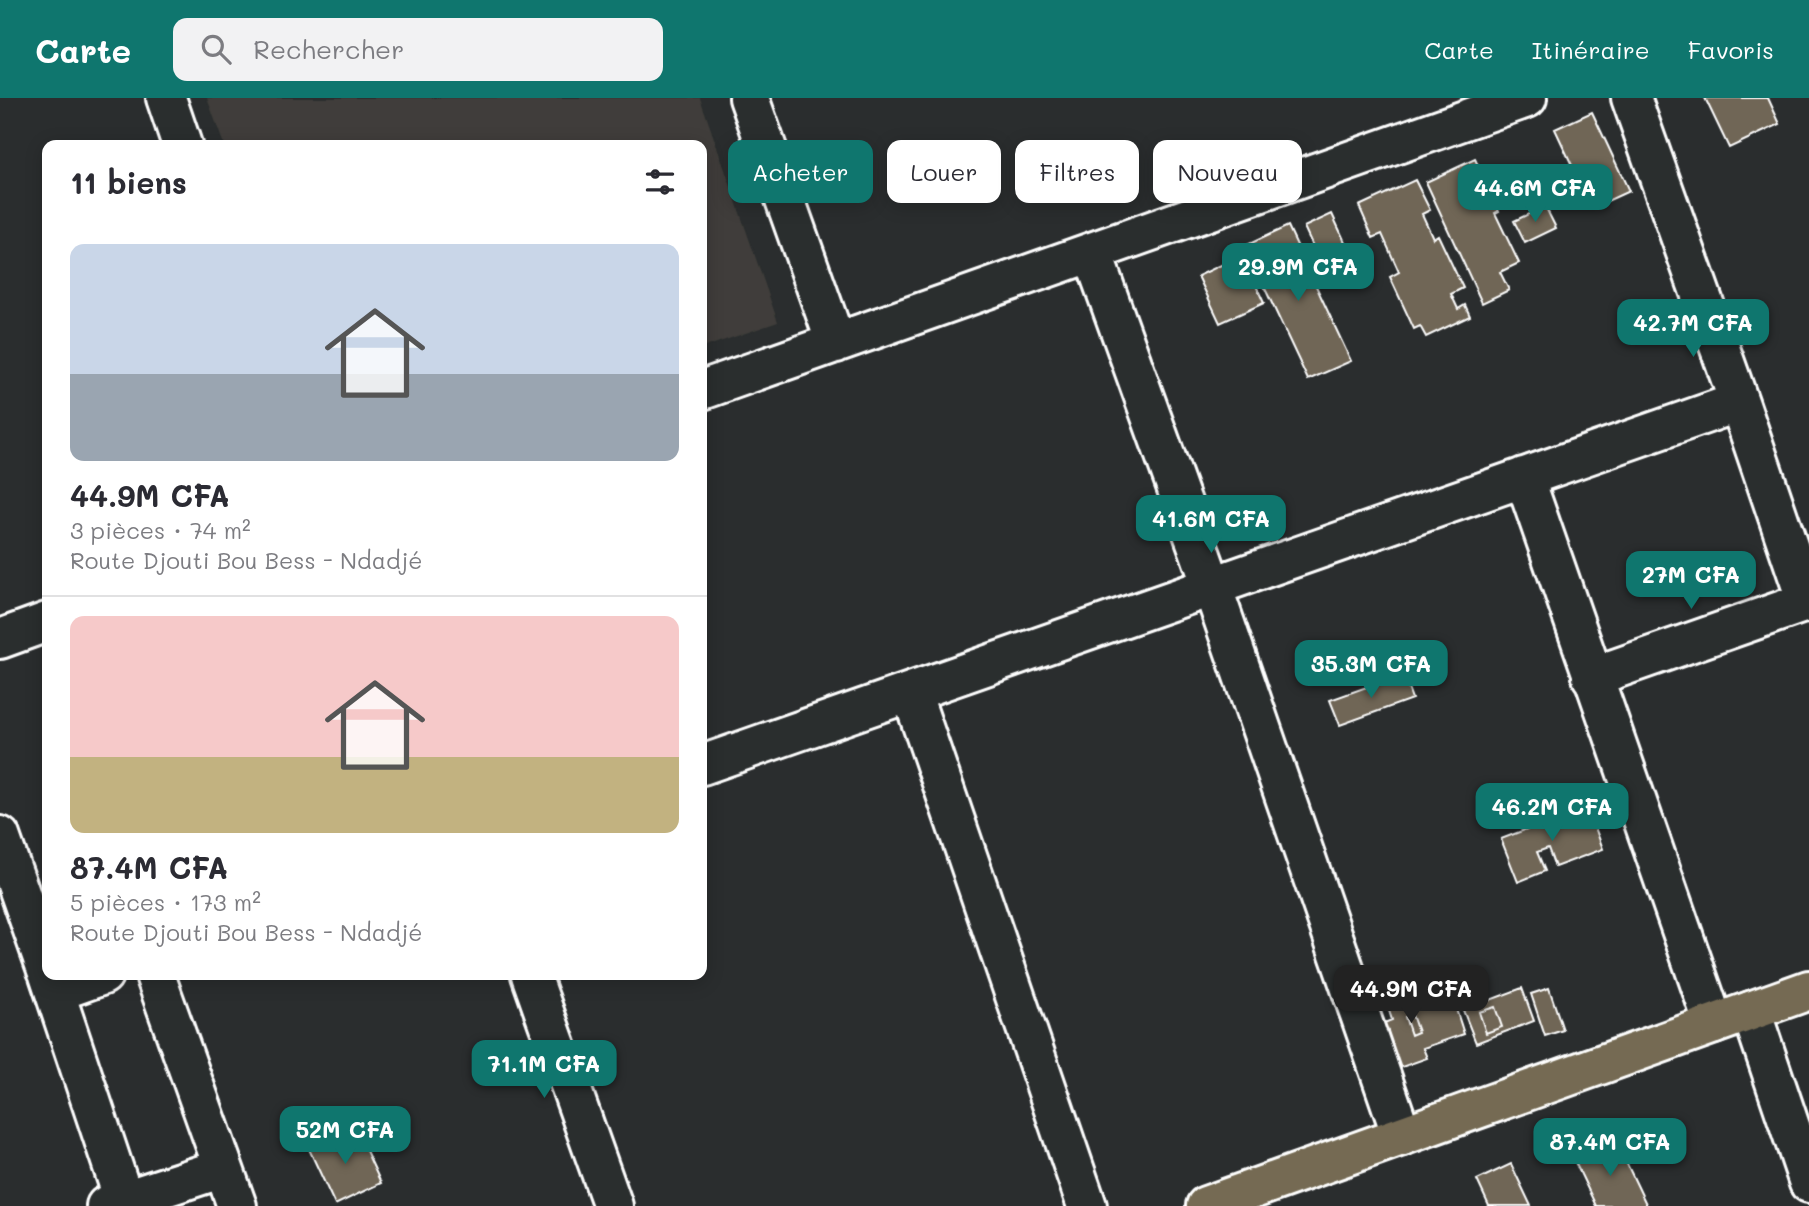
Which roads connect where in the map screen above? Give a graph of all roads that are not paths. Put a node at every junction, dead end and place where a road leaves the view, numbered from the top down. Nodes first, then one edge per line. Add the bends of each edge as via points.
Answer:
1 (166, 98) edge
2 (749, 98) edge
3 (1527, 98) edge
4 (1631, 98) edge
5 (180, 140) edge
6 (1092, 252) junction
7 (836, 343) junction
8 (707, 388) edge
9 (1740, 402) junction
10 (1524, 477) junction
11 (1212, 586) junction
12 (1808, 602) edge
13 (42, 624) edge
14 (0, 639) edge
15 (1592, 677) junction
16 (911, 692) junction
17 (707, 763) edge
18 (0, 836) edge
19 (42, 956) edge
20 (50, 980) edge
21 (157, 980) edge
22 (533, 980) edge
23 (1809, 990) edge
24 (1751, 1011) junction
25 (1714, 1024) junction
26 (1402, 1136) junction
27 (223, 1168) junction
28 (1809, 1182) edge
29 (115, 1203) edge
30 (237, 1206) edge
31 (613, 1206) edge
32 (1087, 1206) edge
33 (1206, 1206) edge

1 - 5 street
2 - 7 street
3 - 6 street
4 - 9 street
6 - 7 street
6 - 11 street
7 - 8 street
9 - 10 street
9 - 12 street
10 - 11 street
10 - 15 street
11 - 16 street
11 - 26 street
12 - 15 street
13 - 14 street
15 - 25 street
16 - 17 street
16 - 32 street
18 - 19 street
20 - 29 street
21 - 27 street
22 - 31 street
23 - 24 main road
24 - 25 main road
24 - 28 street
25 - 26 main road
26 - 33 main road
27 - 29 street
27 - 30 street

